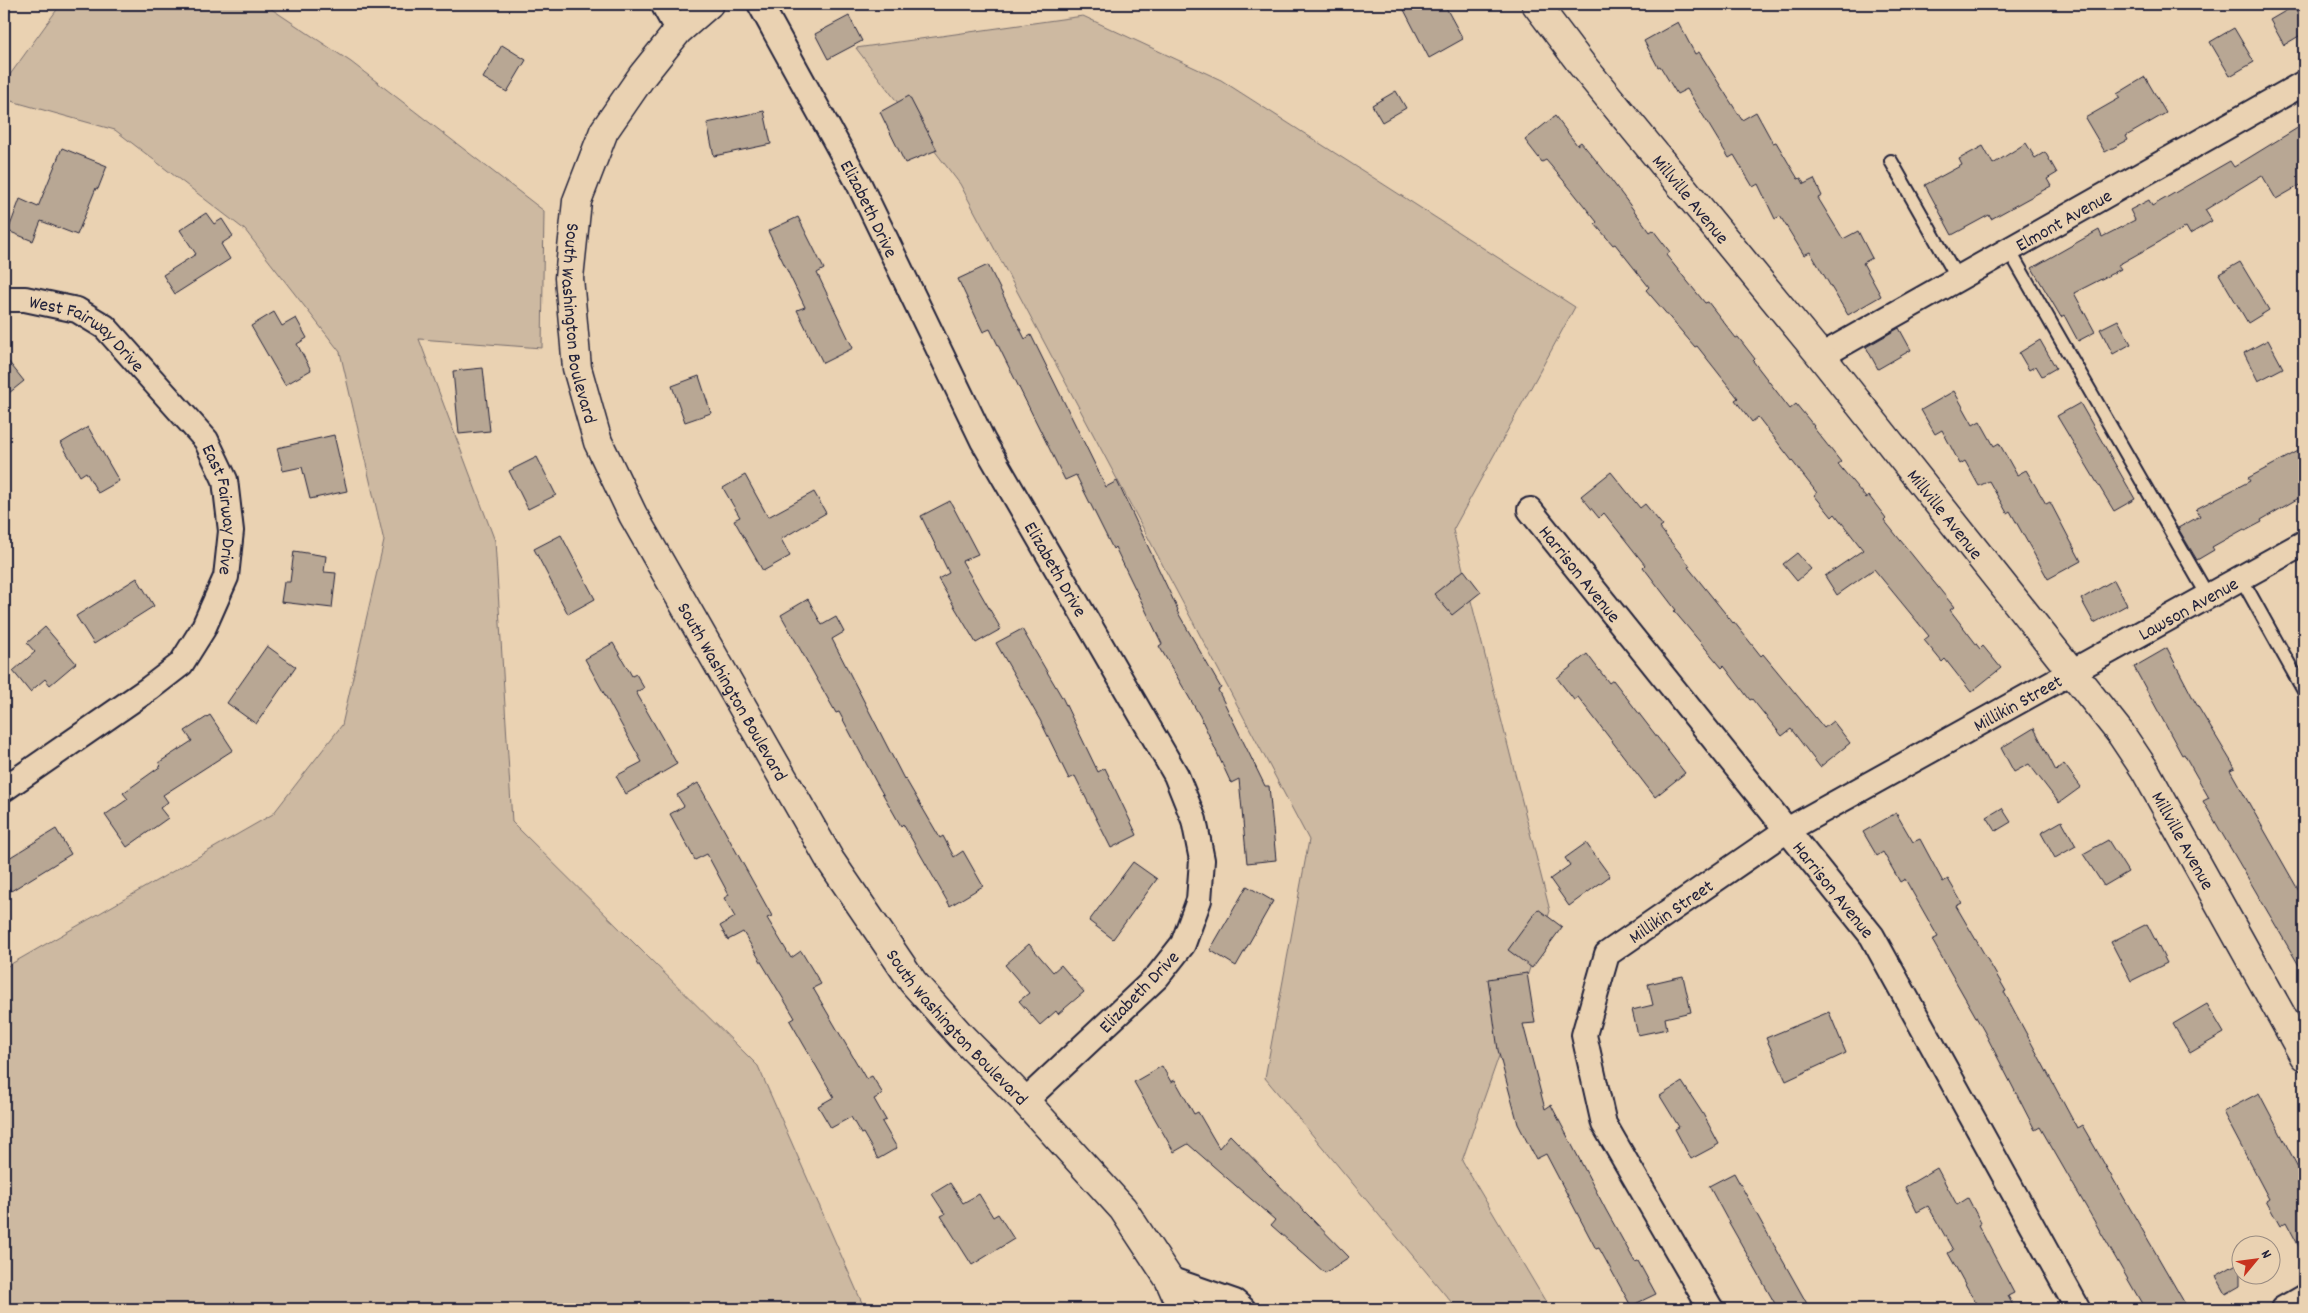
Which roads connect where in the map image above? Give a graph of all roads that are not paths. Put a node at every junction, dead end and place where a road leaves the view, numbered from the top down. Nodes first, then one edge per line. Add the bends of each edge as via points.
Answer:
1 (663, 4) edge
2 (710, 4) edge
3 (760, 4) edge
4 (1536, 4) edge
5 (678, 31) junction
6 (2304, 83) edge
7 (1891, 162) dead end
8 (2008, 250) junction
9 (1958, 279) junction
10 (4, 299) edge
11 (1821, 356) junction
12 (159, 386) joint
13 (1530, 510) dead end
14 (2304, 543) edge
15 (2241, 578) junction
16 (2208, 596) junction
17 (2071, 672) junction
18 (2304, 690) edge
19 (4, 789) edge
20 (1787, 830) junction
21 (2304, 1056) edge
22 (1026, 1101) junction
23 (1169, 1279) junction
24 (2304, 1297) edge
25 (1182, 1309) edge
26 (1243, 1309) edge
27 (1711, 1309) edge
28 (2078, 1309) edge
29 (2283, 1309) edge

1 - 5 street
2 - 5 street, South Washington Boulevard
3 - 22 street, Elizabeth Drive via 859,184 983,441 1176,775 1194,820 1202,860 1199,900 1183,944 1157,977
4 - 11 street, Millville Avenue
5 - 22 street, South Washington Boulevard via 604,131 577,202 569,278 577,368 598,442 634,515 830,860 913,982 960,1036
6 - 8 street, Elmont Avenue
7 - 9 lane
8 - 9 street, Elmont Avenue
8 - 16 lane
9 - 11 street, Elmont Avenue
10 - 12 street, West Fairway Drive via 25,299 77,310 105,327
11 - 17 street, Millville Avenue
12 - 19 street, East Fairway Drive via 206,440 225,480 232,531 226,577 203,629 181,664
13 - 20 street, Harrison Avenue
14 - 15 street, Lawson Avenue
15 - 16 street, Lawson Avenue
15 - 18 lane
16 - 17 street, Lawson Avenue
17 - 20 street, Millikin Street
17 - 21 street, Millville Avenue via 2121,734 2145,770
20 - 27 street, Millikin Street via 1607,954 1584,1035 1604,1124
20 - 28 street, Harrison Avenue via 1872,936
22 - 23 street, South Washington Boulevard via 1123,1209
23 - 25 street, South Washington Boulevard
23 - 26 street via 1234,1302
24 - 29 street

